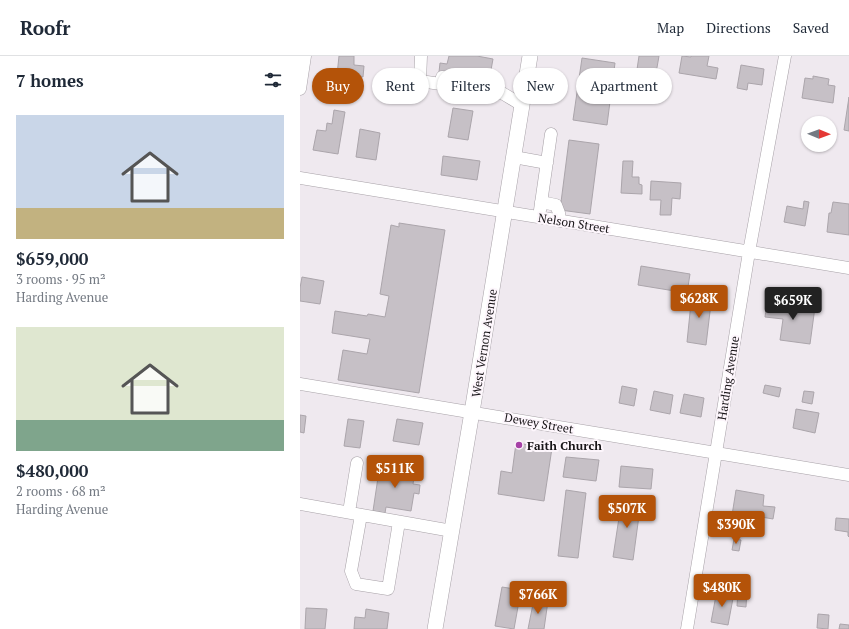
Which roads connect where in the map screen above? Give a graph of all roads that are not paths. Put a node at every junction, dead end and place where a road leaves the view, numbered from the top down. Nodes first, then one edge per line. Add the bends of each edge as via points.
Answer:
1 (305, 56) edge
2 (421, 56) edge
3 (530, 56) edge
4 (785, 56) edge
5 (300, 89) edge
6 (522, 105) junction
7 (551, 134) dead end
8 (514, 157) junction
9 (547, 163) junction
10 (300, 178) edge
11 (541, 202) junction
12 (506, 212) junction
13 (539, 217) junction
14 (560, 221) junction
15 (749, 252) junction
16 (849, 268) edge
17 (300, 384) edge
18 (472, 412) junction
19 (715, 453) junction
20 (357, 463) dead end
21 (849, 475) edge
22 (300, 504) edge
23 (349, 512) junction
24 (361, 515) junction
25 (399, 522) junction
26 (452, 531) junction
27 (435, 629) edge
28 (687, 629) edge

1 - 5 street
2 - 6 street via 420,81 502,93
3 - 6 main road, West Vernon Avenue
4 - 15 street, Harding Avenue
6 - 8 main road, West Vernon Avenue
7 - 9 street
8 - 9 street
8 - 12 main road, West Vernon Avenue
9 - 11 street
10 - 12 street, Nelson Street
11 - 13 street
11 - 14 street via 556,205
12 - 13 street, Nelson Street
12 - 18 main road, West Vernon Avenue
13 - 14 street, Nelson Street
14 - 15 street, Nelson Street
15 - 16 street, Nelson Street
15 - 19 street, Harding Avenue
17 - 18 street, Dewey Street
18 - 19 street, Dewey Street
18 - 26 main road, West Vernon Avenue
19 - 21 street, Dewey Street
19 - 28 street, Harding Avenue
20 - 23 street
22 - 23 street
23 - 24 street
24 - 25 street
24 - 25 street via 352,571 356,584 388,589
25 - 26 street
26 - 27 main road, West Vernon Avenue

